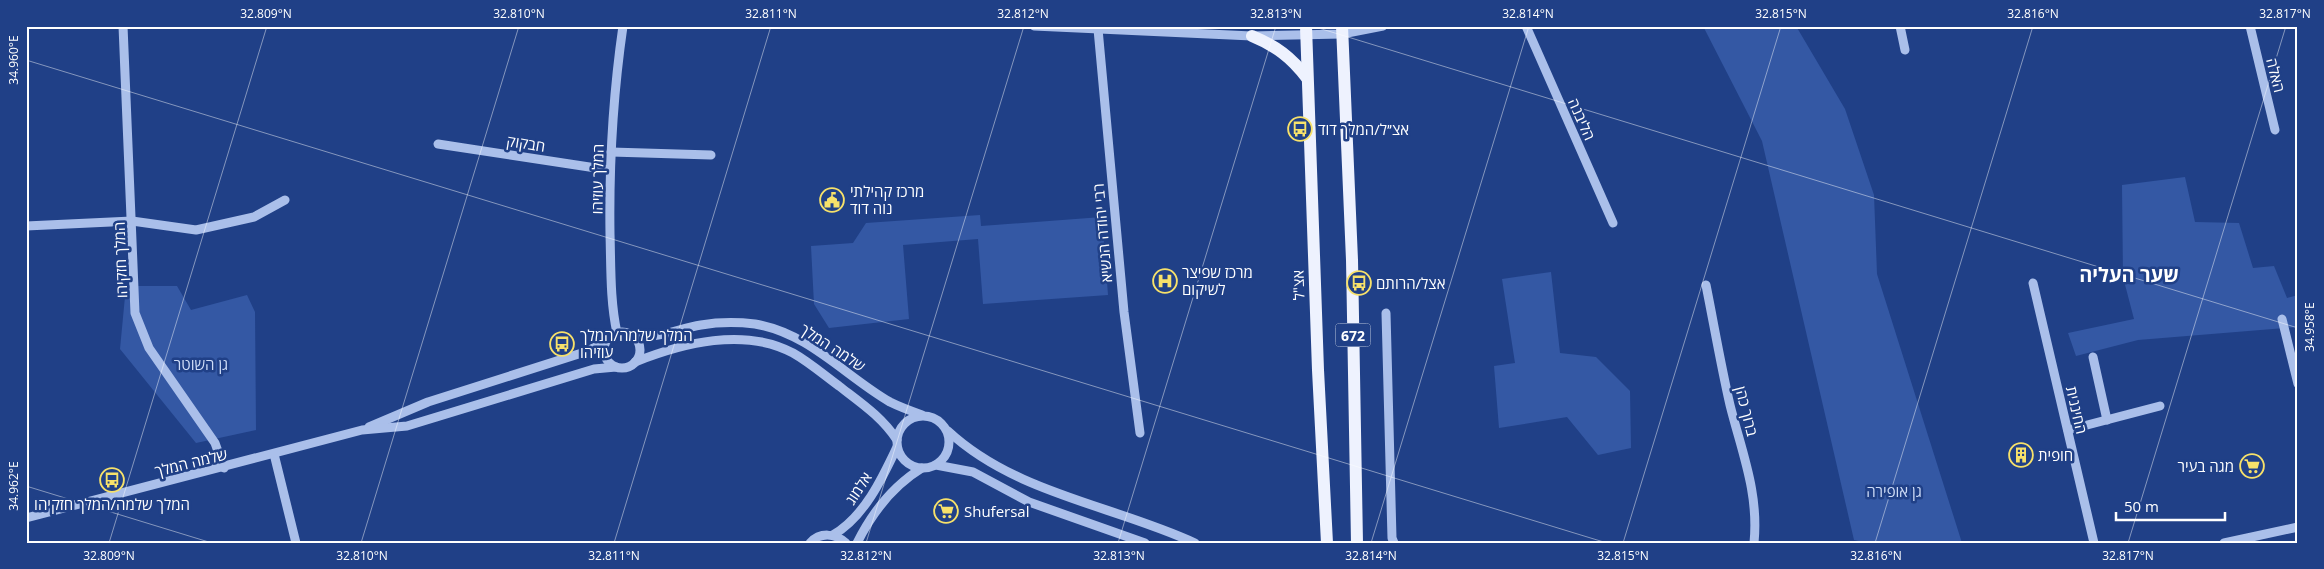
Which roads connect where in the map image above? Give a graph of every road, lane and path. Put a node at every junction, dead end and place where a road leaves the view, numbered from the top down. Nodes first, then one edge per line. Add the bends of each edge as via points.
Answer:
1 (123, 26) edge
2 (623, 26) edge
3 (1034, 26) edge
4 (1384, 26) edge
5 (1526, 26) edge
6 (1900, 26) edge
7 (2250, 26) edge
8 (1098, 29) junction
9 (1342, 30) edge
10 (1306, 31) edge
11 (1252, 36) junction
12 (1905, 50) dead end
13 (1307, 78) junction
14 (2275, 130) dead end
15 (438, 144) dead end
16 (611, 152) junction
17 (711, 155) dead end
18 (610, 170) junction
19 (286, 200) dead end
20 (132, 221) junction
21 (1613, 223) dead end
22 (26, 226) edge
23 (2033, 283) dead end
24 (1706, 285) dead end
25 (1386, 313) dead end
26 (2282, 319) dead end
27 (617, 333) junction
28 (634, 337) junction
29 (606, 341) junction
30 (2093, 357) dead end
31 (634, 362) junction
32 (616, 367) junction
33 (2298, 384) edge
34 (2160, 406) dead end
35 (922, 415) junction
36 (2107, 420) junction
37 (362, 430) junction
38 (2068, 430) junction
39 (948, 431) junction
40 (1140, 434) dead end
41 (897, 444) junction
42 (274, 454) junction
43 (936, 465) junction
44 (224, 468) junction
45 (922, 468) junction
46 (26, 518) edge
47 (2298, 526) edge
48 (833, 535) junction
49 (296, 543) edge
50 (810, 543) edge
51 (846, 543) edge
52 (857, 543) edge
53 (1146, 543) edge
54 (1195, 543) edge
55 (1327, 543) edge
56 (1357, 543) edge
57 (1394, 543) edge
58 (1754, 543) edge
59 (2094, 543) edge
60 (2224, 543) edge

1 - 20 street, המלך חזקיהו
2 - 16 street, המלך עוזיהו
3 - 8 street
4 - 9 street
5 - 21 street, הליבנה
6 - 12 street
7 - 14 street, האלה
8 - 11 street
8 - 40 street, רבי יהודה הנשיא via 1124,312
9 - 10 street
9 - 56 main road, 672 via 1352,260
10 - 11 street
10 - 13 main road, אצ"ל / 672
11 - 13 main road via 1287,54
13 - 55 main road, אצ"ל / 672
15 - 18 street, חבקוק
16 - 17 street
16 - 18 street, המלך עוזיהו
18 - 27 street, המלך עוזיהו via 611,256
19 - 20 street via 254,217 196,230
20 - 22 street
20 - 44 street, המלך חזקיהו via 135,314 149,348 214,443
23 - 38 street, החיננית
24 - 58 street, ברוך כהן via 1730,404 1755,498
25 - 57 street
26 - 33 street
27 - 28 street
27 - 29 street
28 - 31 street via 639,349
28 - 35 street, שלמה המלך via 651,338 720,323 756,324 771,328 806,343 888,401
29 - 32 street via 604,352
29 - 37 street, שלמה המלך via 588,351 428,402
30 - 36 street
31 - 32 street via 626,367
31 - 41 street, שלמה המלך via 684,347 728,339 752,340 778,347 805,360 878,416
32 - 37 street, שלמה המלך via 594,369 407,426
34 - 36 street
35 - 39 street via 938,419
35 - 41 street via 905,423
36 - 38 street
37 - 42 street, שלמה המלך
38 - 59 street, החיננית
39 - 43 street via 949,447
39 - 54 street via 979,456 1018,477 1138,519
41 - 45 street via 906,462
41 - 48 street, אלמוג via 880,480 855,518
42 - 44 street, שלמה המלך
42 - 49 street
43 - 45 street
43 - 53 street via 973,472 1036,505
44 - 46 street, שלמה המלך
45 - 52 street, אלמוג via 894,489
47 - 60 street
48 - 50 street, אלמוג via 821,536
48 - 51 street

